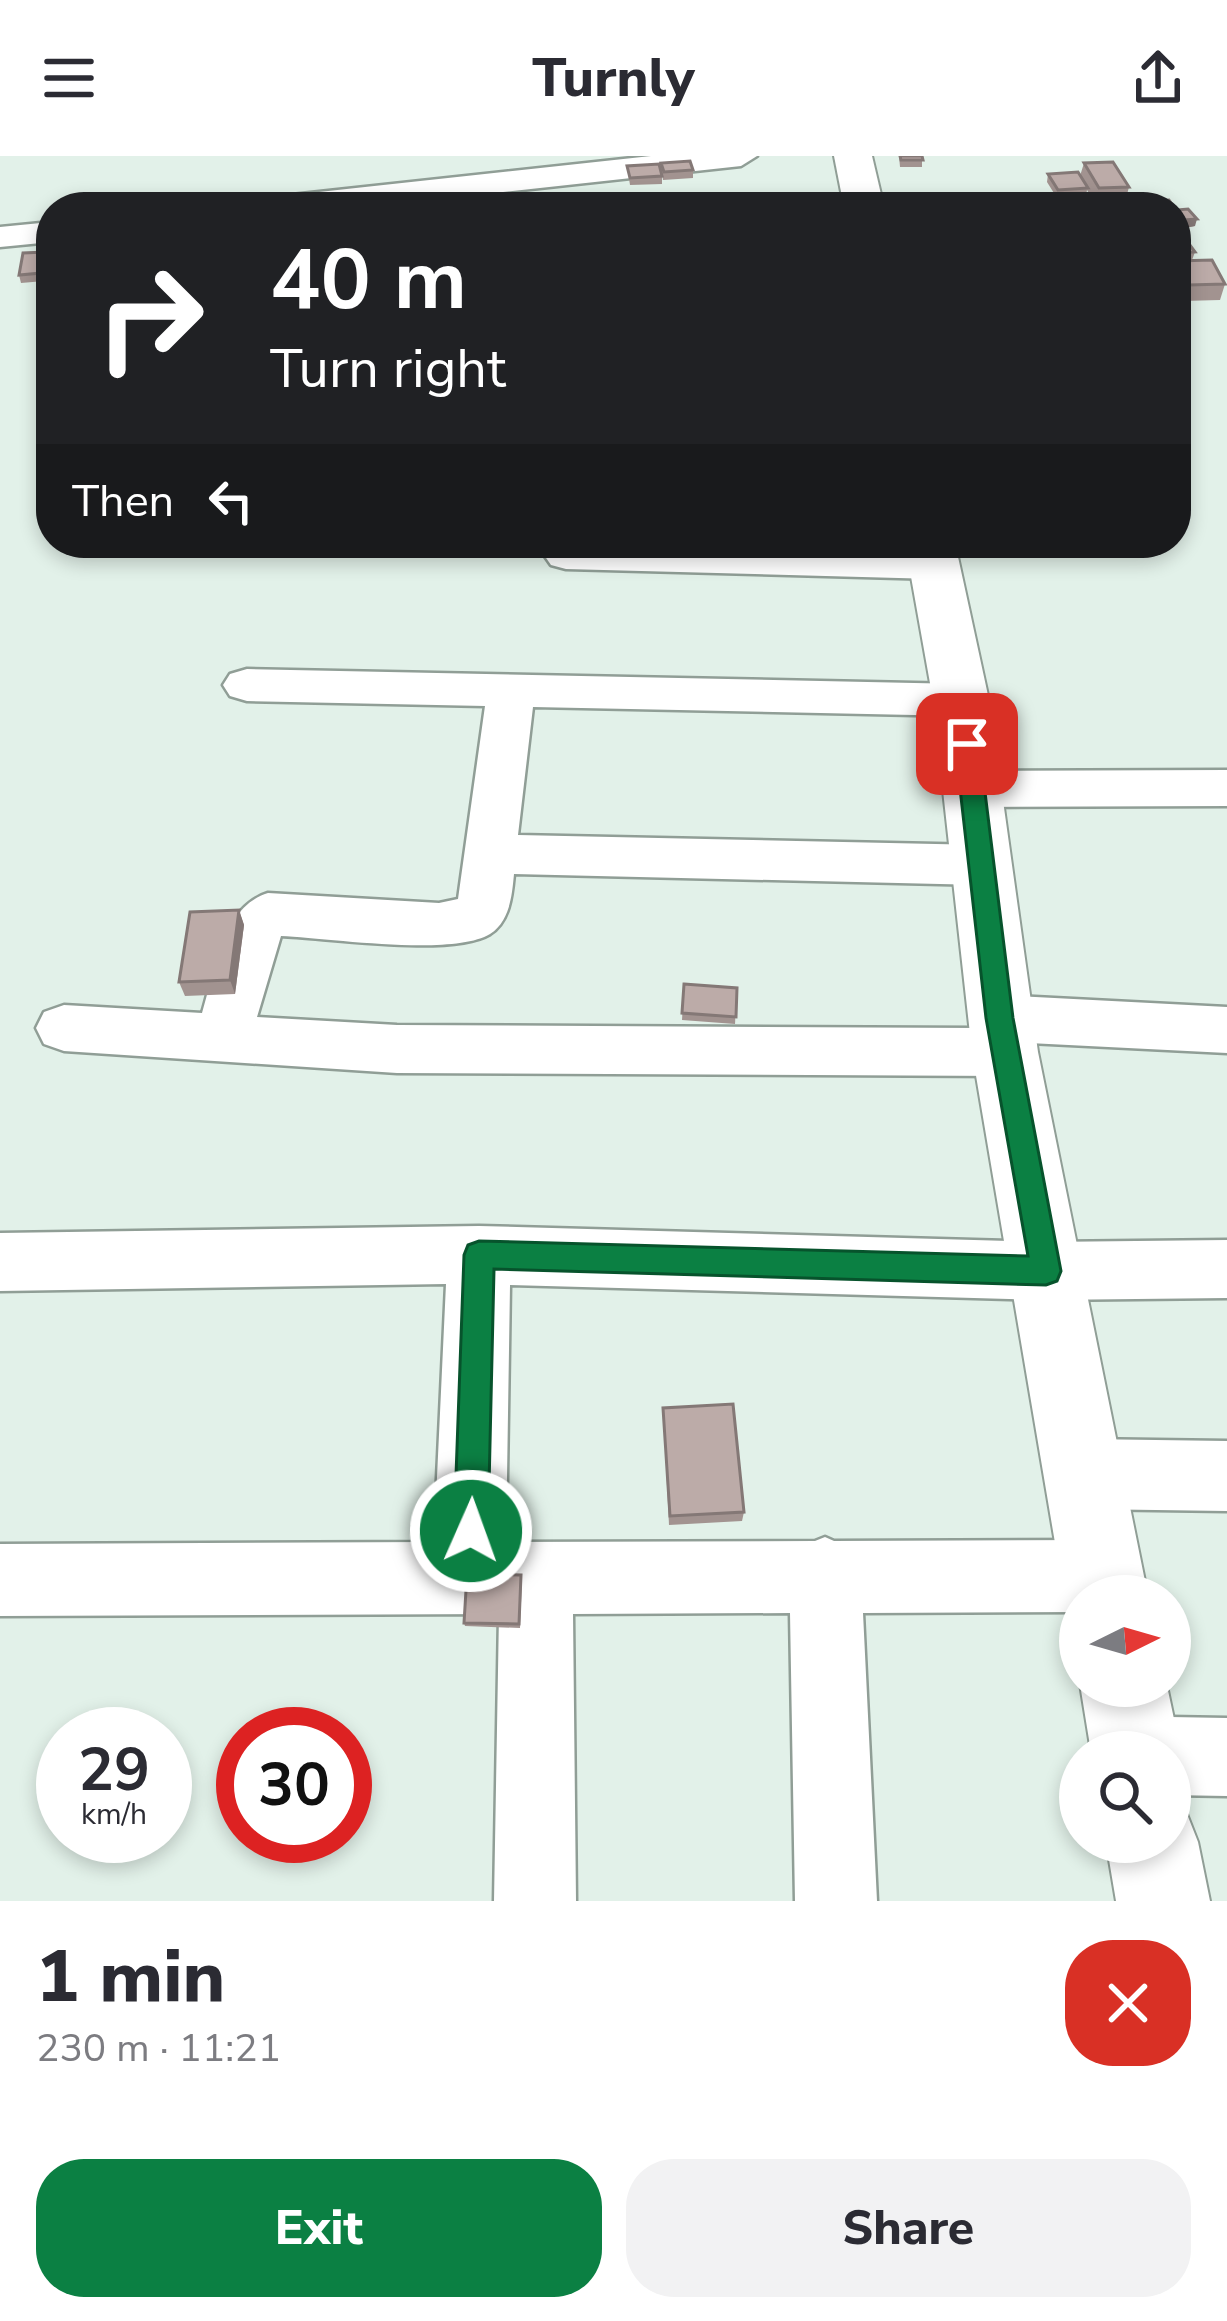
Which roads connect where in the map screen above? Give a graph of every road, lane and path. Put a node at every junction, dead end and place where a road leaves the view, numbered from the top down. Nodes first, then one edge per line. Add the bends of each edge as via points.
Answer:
1 (741, 156) edge
2 (853, 156) edge
3 (411, 192) edge
4 (861, 192) edge
5 (36, 233) edge
6 (0, 237) edge
7 (934, 558) edge
8 (247, 685) dead end
9 (511, 690) junction
10 (962, 700) junction
11 (1227, 788) edge
12 (973, 789) junction
13 (490, 854) junction
14 (982, 865) junction
15 (64, 1028) dead end
16 (1227, 1030) edge
17 (1002, 1035) junction
18 (222, 1039) junction
19 (479, 1255) junction
20 (0, 1262) edge
21 (1227, 1269) edge
22 (1046, 1271) junction
23 (1084, 1474) junction
24 (1227, 1476) edge
25 (825, 1574) junction
26 (1102, 1575) edge
27 (503, 1576) junction
28 (0, 1580) edge
29 (1059, 1584) edge
30 (1191, 1756) edge
31 (1227, 1757) edge
32 (1156, 1863) edge
33 (535, 1901) edge
34 (836, 1901) edge
35 (1163, 1901) edge

1 - 3 street
2 - 4 main road
5 - 6 street
7 - 10 main road
8 - 9 street
9 - 10 street
9 - 13 street
10 - 12 main road
11 - 12 street
12 - 14 main road
13 - 14 street
13 - 18 street via 484,904 464,923 268,914 256,927
14 - 17 main road
15 - 18 street
16 - 17 street
17 - 18 street via 398,1048
17 - 22 main road
19 - 20 street
19 - 22 street
19 - 27 street
21 - 22 street
22 - 23 main road
23 - 24 street
23 - 26 main road
25 - 27 street
25 - 29 street
25 - 34 street
27 - 28 street
27 - 33 street
30 - 31 street
32 - 35 main road

